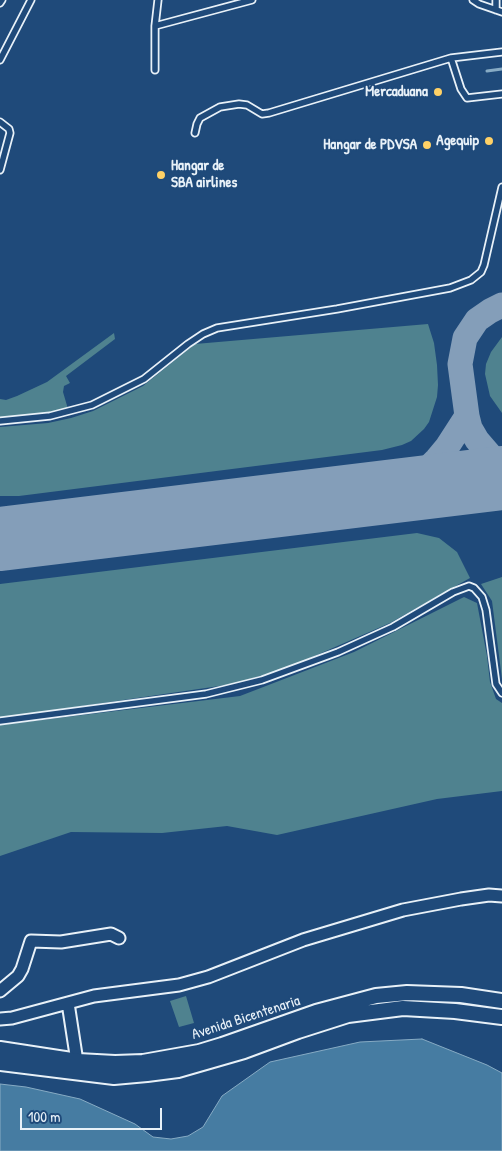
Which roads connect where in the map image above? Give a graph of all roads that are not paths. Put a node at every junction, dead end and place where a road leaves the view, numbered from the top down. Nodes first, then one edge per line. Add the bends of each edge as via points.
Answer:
1 (31, 0) edge
2 (158, 0) edge
3 (252, 0) edge
4 (473, 0) edge
5 (496, 0) edge
6 (499, 11) edge
7 (155, 26) junction
8 (502, 52) edge
9 (450, 58) junction
10 (0, 60) edge
11 (155, 70) dead end
12 (502, 94) edge
13 (0, 122) edge
14 (196, 133) dead end
15 (0, 170) edge
16 (502, 188) edge
17 (0, 421) edge
18 (502, 692) edge
19 (0, 721) edge
20 (502, 896) edge
21 (119, 938) dead end
22 (0, 991) edge
23 (502, 1002) edge
24 (68, 1003) junction
25 (502, 1017) edge
26 (0, 1019) edge
27 (0, 1049) edge
28 (0, 1063) edge
29 (78, 1068) junction

1 - 10 lane
2 - 7 lane
3 - 7 lane
4 - 6 lane
5 - 6 lane
7 - 11 lane
8 - 9 lane
9 - 12 lane via 467,98
9 - 14 lane via 269,113 262,114 239,104 220,107 200,118
13 - 15 lane via 10,133
16 - 17 lane via 484,264 481,272 471,280 450,288 217,328 188,344 144,379 92,405 50,416
18 - 19 lane via 496,684 482,597 469,586 346,649 262,680 206,694
20 - 24 street via 460,899 403,910 303,940 208,977
21 - 22 street via 110,934 61,942 31,941 18,976
23 - 29 street, Avenida Bicentenaria via 461,994 376,996 316,1012 199,1052 143,1062
24 - 26 street
24 - 29 street
25 - 29 street, Avenida Bicentenaria via 403,1008 348,1015 178,1070 114,1077
27 - 29 street, Avenida Bicentenaria
28 - 29 street, Avenida Bicentenaria

